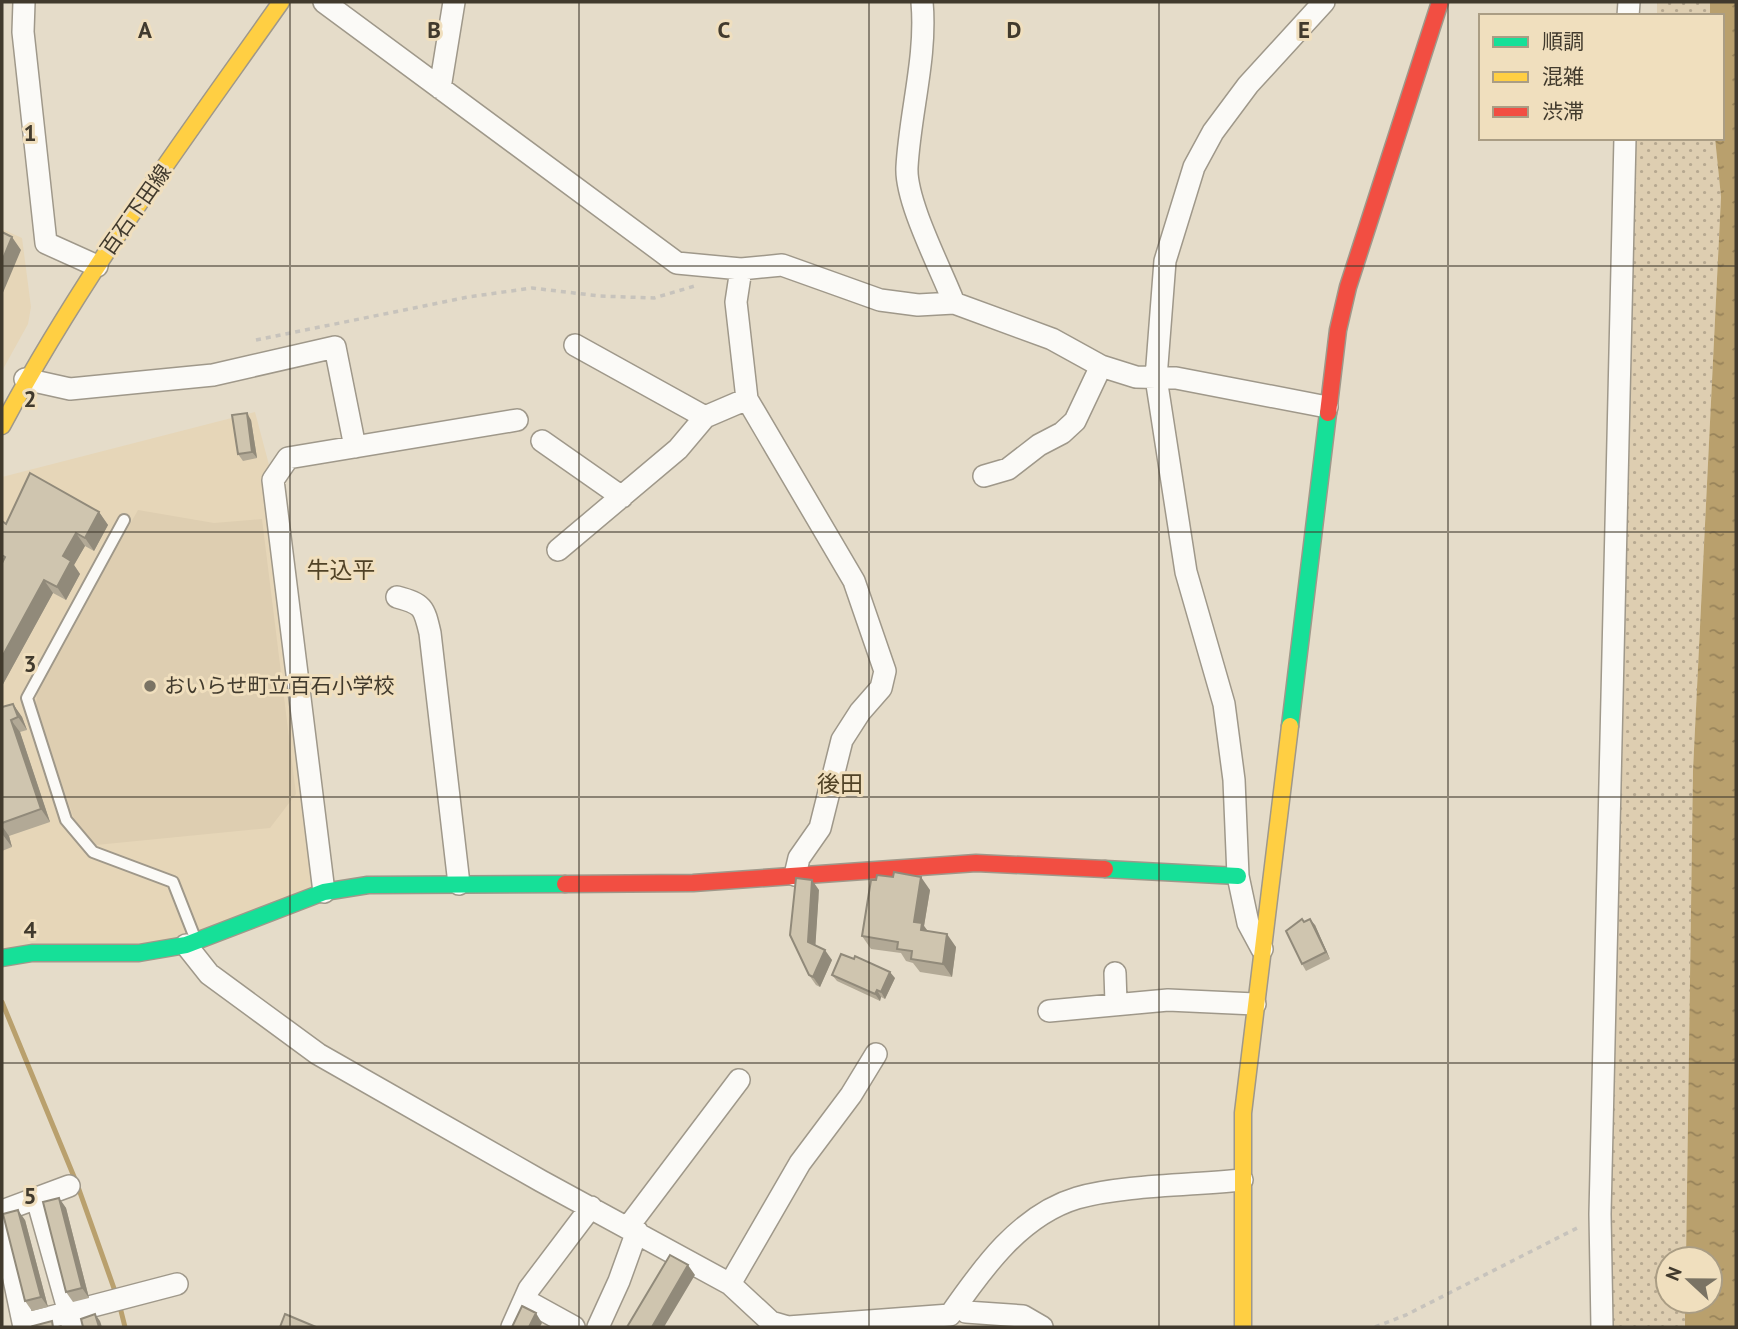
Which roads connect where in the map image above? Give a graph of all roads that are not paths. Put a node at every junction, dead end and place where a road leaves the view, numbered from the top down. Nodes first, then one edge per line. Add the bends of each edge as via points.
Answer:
1 (24, 2) edge
2 (281, 2) edge
3 (324, 2) edge
4 (454, 2) edge
5 (922, 2) edge
6 (1324, 2) edge
7 (1440, 2) edge
8 (440, 88) junction
9 (1625, 140) edge
10 (96, 266) junction
11 (738, 278) junction
12 (954, 303) junction
13 (575, 345) dead end
14 (1101, 366) junction
15 (25, 379) junction
16 (1156, 379) junction
17 (747, 399) junction
18 (1327, 407) junction
19 (705, 417) junction
20 (516, 419) dead end
21 (2, 426) edge
22 (542, 441) dead end
23 (355, 447) junction
24 (984, 476) dead end
25 (622, 497) junction
26 (124, 520) dead end
27 (558, 550) dead end
28 (397, 597) dead end
29 (795, 875) junction
30 (1238, 876) junction
31 (459, 884) junction
32 (324, 892) junction
33 (191, 943) junction
34 (1262, 950) junction
35 (2, 958) edge
36 (1115, 973) dead end
37 (1116, 1003) junction
38 (1255, 1004) junction
39 (1049, 1011) dead end
40 (876, 1055) dead end
41 (739, 1080) dead end
42 (1242, 1180) junction
43 (69, 1186) dead end
44 (37, 1199) junction
45 (591, 1207) junction
46 (2, 1211) edge
47 (2, 1222) edge
48 (633, 1229) junction
49 (177, 1284) dead end
50 (730, 1284) junction
51 (525, 1300) junction
52 (962, 1315) edge
53 (18, 1319) edge
54 (754, 1319) edge
55 (70, 1320) edge
56 (513, 1327) edge
57 (574, 1327) edge
58 (598, 1327) edge
59 (1042, 1327) edge
60 (1243, 1327) edge
61 (1602, 1327) edge

1 - 10 street via 23,32 46,243
2 - 10 street, 百石下田線
3 - 8 street
4 - 8 street
5 - 12 street via 916,106 906,168 910,193
6 - 16 street via 1248,85 1194,167 1165,261
7 - 18 street via 1348,287
8 - 11 street via 677,263
9 - 61 street via 1600,1214
10 - 15 street, 百石下田線
11 - 12 street via 782,265 880,300
11 - 17 street
12 - 14 street via 1052,340
13 - 19 street
14 - 16 street
14 - 24 street via 1075,421 1007,469
15 - 21 street, 百石下田線
15 - 23 street via 70,389 213,375 335,347
16 - 18 street via 1176,378
16 - 30 street via 1186,572 1224,704 1234,780
17 - 19 street
17 - 29 street via 854,580 885,671 881,688 842,740 820,828 800,858
18 - 34 street
19 - 25 street via 678,449
20 - 23 street
22 - 25 street
23 - 32 street via 288,458 274,480
25 - 27 street
26 - 33 lane via 27,698 66,820 93,852 173,882
28 - 31 street via 416,602 424,610 429,633
29 - 30 street via 976,863
29 - 31 street via 654,884
30 - 34 street via 1248,923
31 - 32 street via 368,885
32 - 33 street
33 - 35 street via 139,953 32,953
33 - 45 street via 209,974 318,1054
34 - 38 street
36 - 37 street
37 - 38 street
37 - 39 street
38 - 42 street via 1243,1113
40 - 50 street via 800,1163
41 - 48 street
42 - 52 street via 1077,1198 1050,1211 1002,1247
42 - 60 street
43 - 44 street
44 - 46 street
44 - 55 street
45 - 48 street
45 - 51 street
47 - 53 street
48 - 50 street
48 - 58 street via 620,1281
49 - 55 street
50 - 54 street
51 - 56 street
51 - 57 street
52 - 54 street via 788,1327
52 - 59 street via 1023,1316
53 - 55 street

